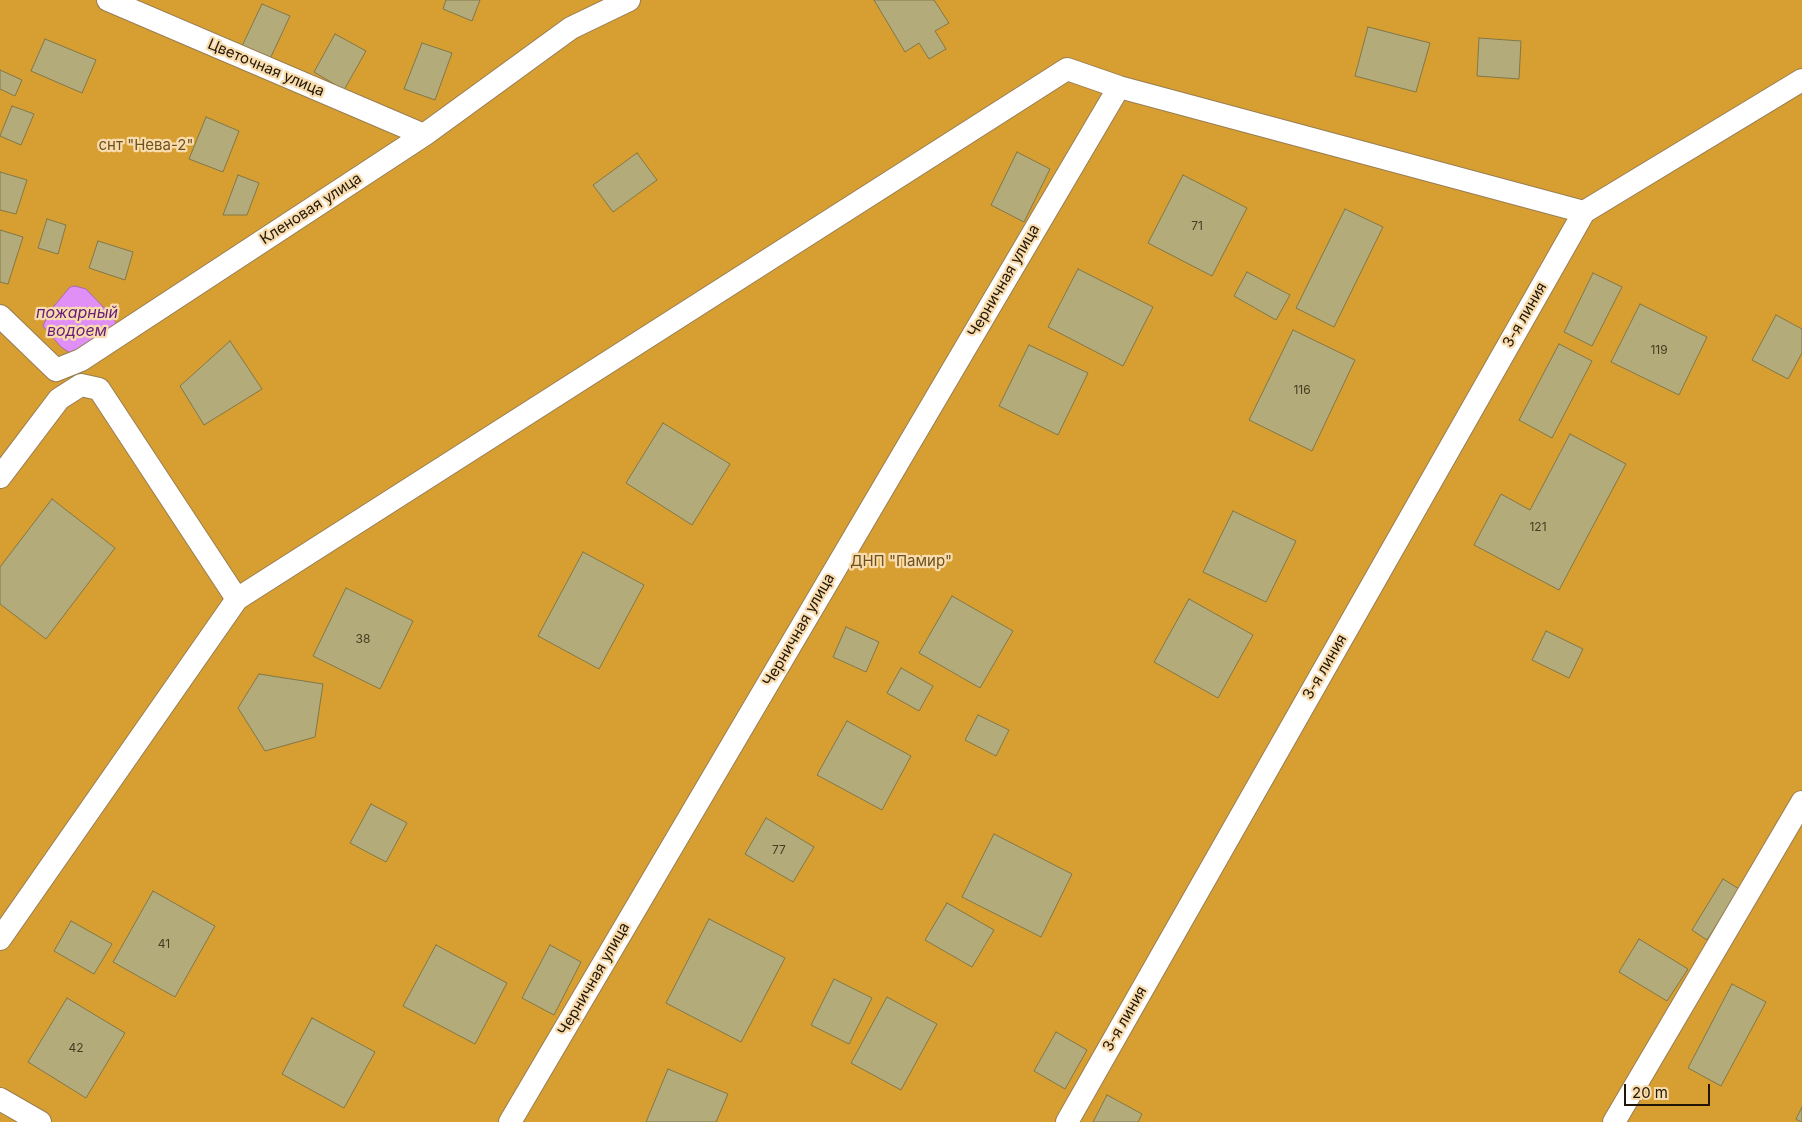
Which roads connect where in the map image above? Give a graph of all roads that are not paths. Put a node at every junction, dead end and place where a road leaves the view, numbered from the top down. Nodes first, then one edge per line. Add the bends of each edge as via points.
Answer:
1 (108, 0) edge
2 (629, 0) edge
3 (1802, 80) edge
4 (1119, 87) junction
5 (424, 135) junction
6 (1584, 212) junction
7 (0, 316) edge
8 (0, 477) edge
9 (237, 600) junction
10 (1802, 802) edge
11 (0, 939) edge
12 (0, 1099) edge
13 (40, 1122) edge
14 (510, 1122) edge
15 (1067, 1122) edge
16 (1614, 1122) edge

1 - 5 street, Цветочная улица
2 - 5 street, Кленовая улица via 571,28
3 - 6 street
4 - 6 street
4 - 9 street via 1067,69
4 - 14 street, Черничная улица
5 - 7 street, Кленовая улица via 81,360 56,370
6 - 15 street, 3-я линия
8 - 9 street via 59,399 81,385 98,389
9 - 11 street
10 - 16 street
12 - 13 street

